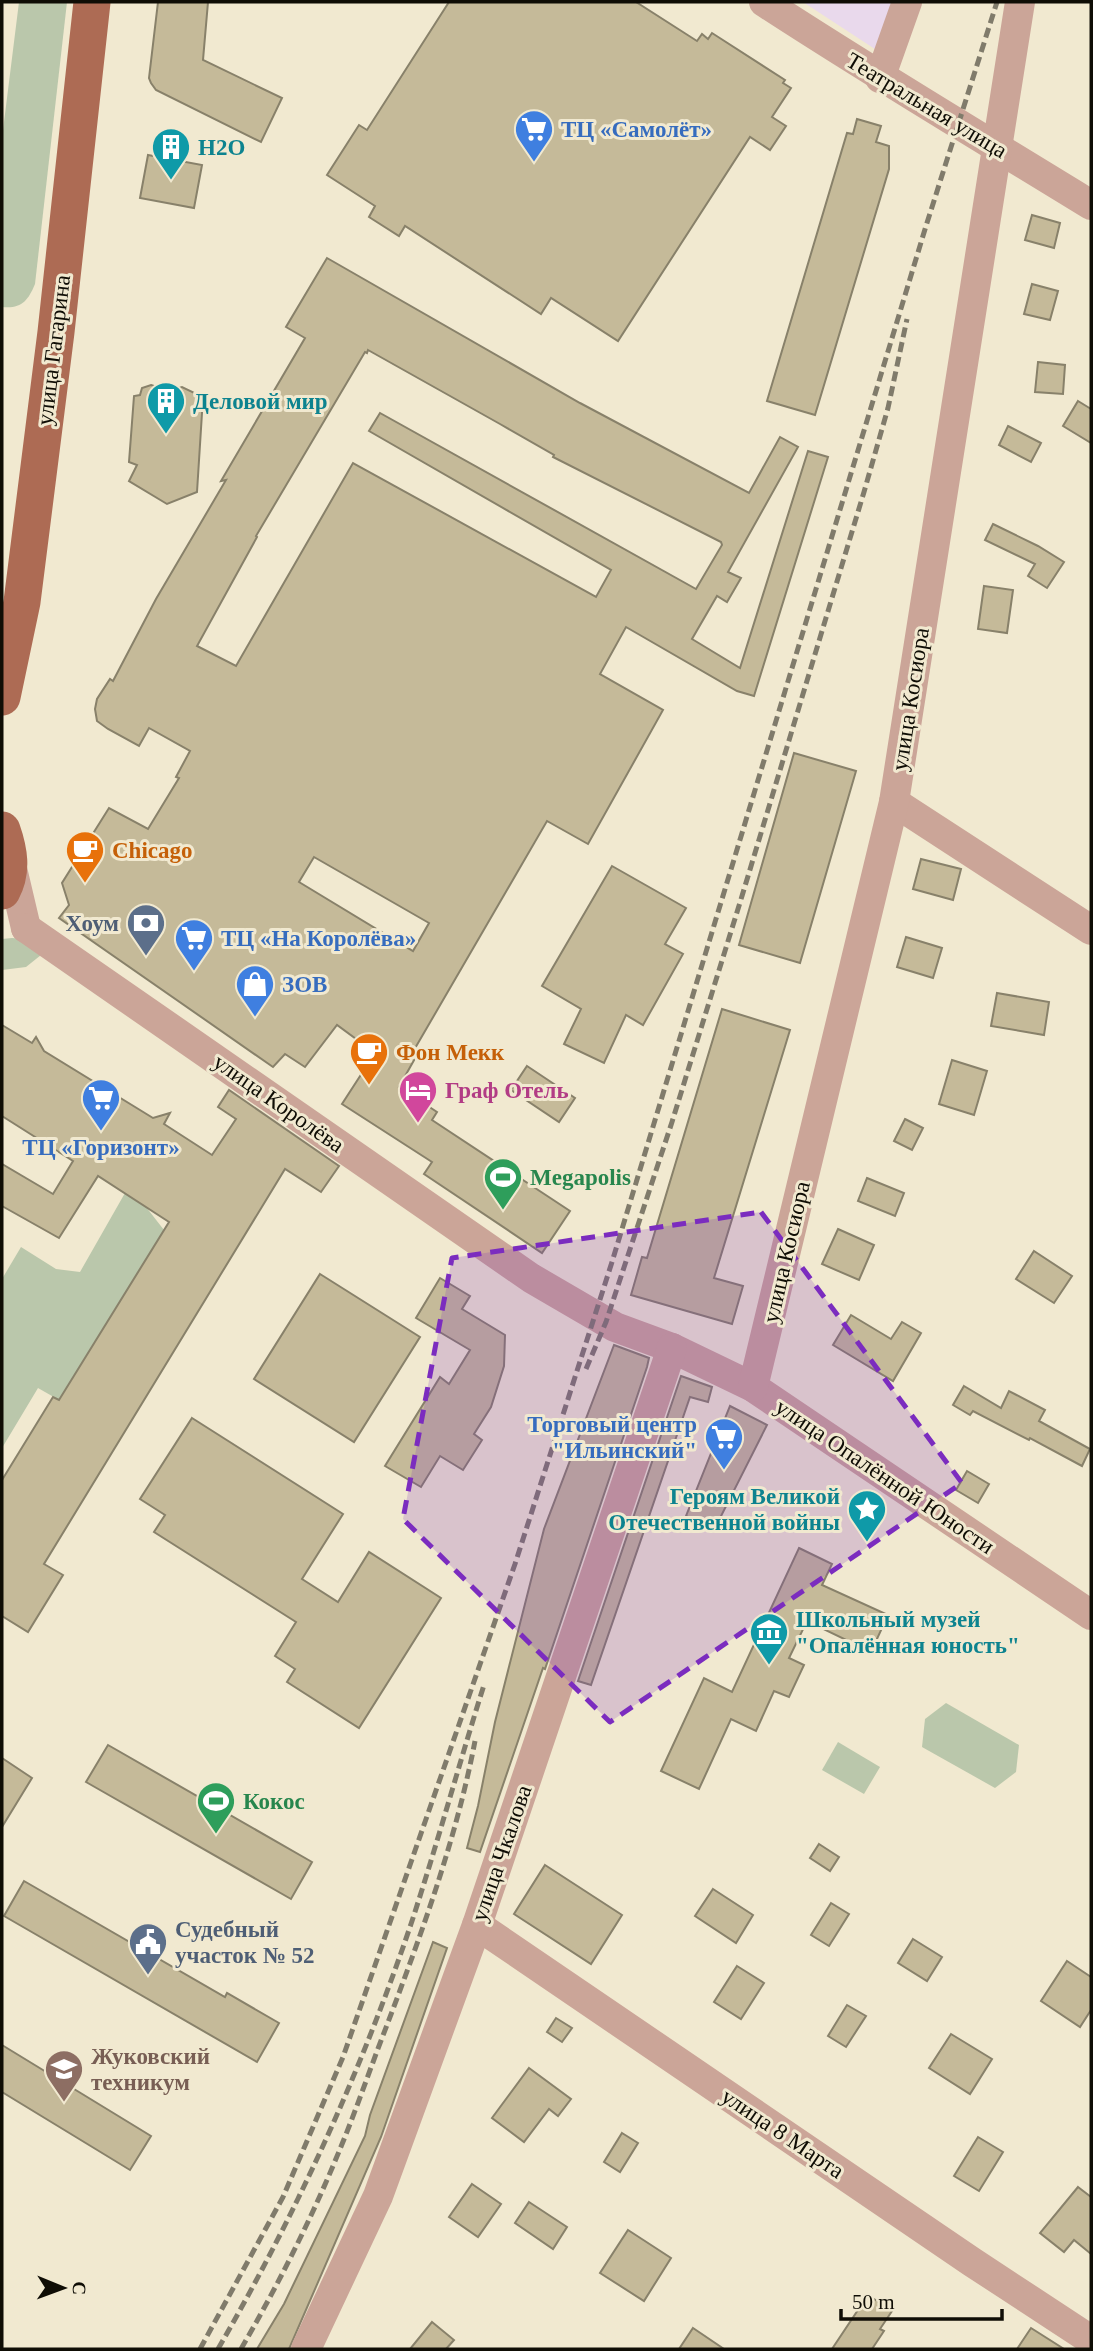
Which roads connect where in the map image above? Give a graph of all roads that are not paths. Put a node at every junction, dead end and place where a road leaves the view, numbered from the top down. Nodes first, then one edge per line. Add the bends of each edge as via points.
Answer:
1 (92, 2) edge
2 (764, 2) edge
3 (907, 2) edge
4 (1020, 2) edge
5 (880, 78) junction
6 (996, 147) junction
7 (1091, 205) edge
8 (2, 697) edge
9 (894, 802) junction
10 (4, 860) edge
11 (14, 927) edge
12 (1091, 930) edge
13 (672, 1348) junction
14 (754, 1387) junction
15 (1091, 1615) edge
16 (477, 1925) junction
17 (1091, 2340) edge
18 (306, 2349) edge

1 - 8 main road, улица Гагарина via 23,589
2 - 5 street, Театральная улица
3 - 5 street
4 - 6 street, улица Косиора
5 - 6 street, Театральная улица
6 - 7 street, Театральная улица
6 - 9 street, улица Косиора
9 - 12 street
9 - 14 street, улица Косиора
10 - 11 street
11 - 13 street, улица Королёва via 531,1278 615,1327
13 - 14 street, улица Опалённой Юности
13 - 16 street, улица Чкалова
14 - 15 street, улица Опалённой Юности
16 - 17 street, улица 8 Марта
16 - 18 street, улица Чкалова via 378,2196

